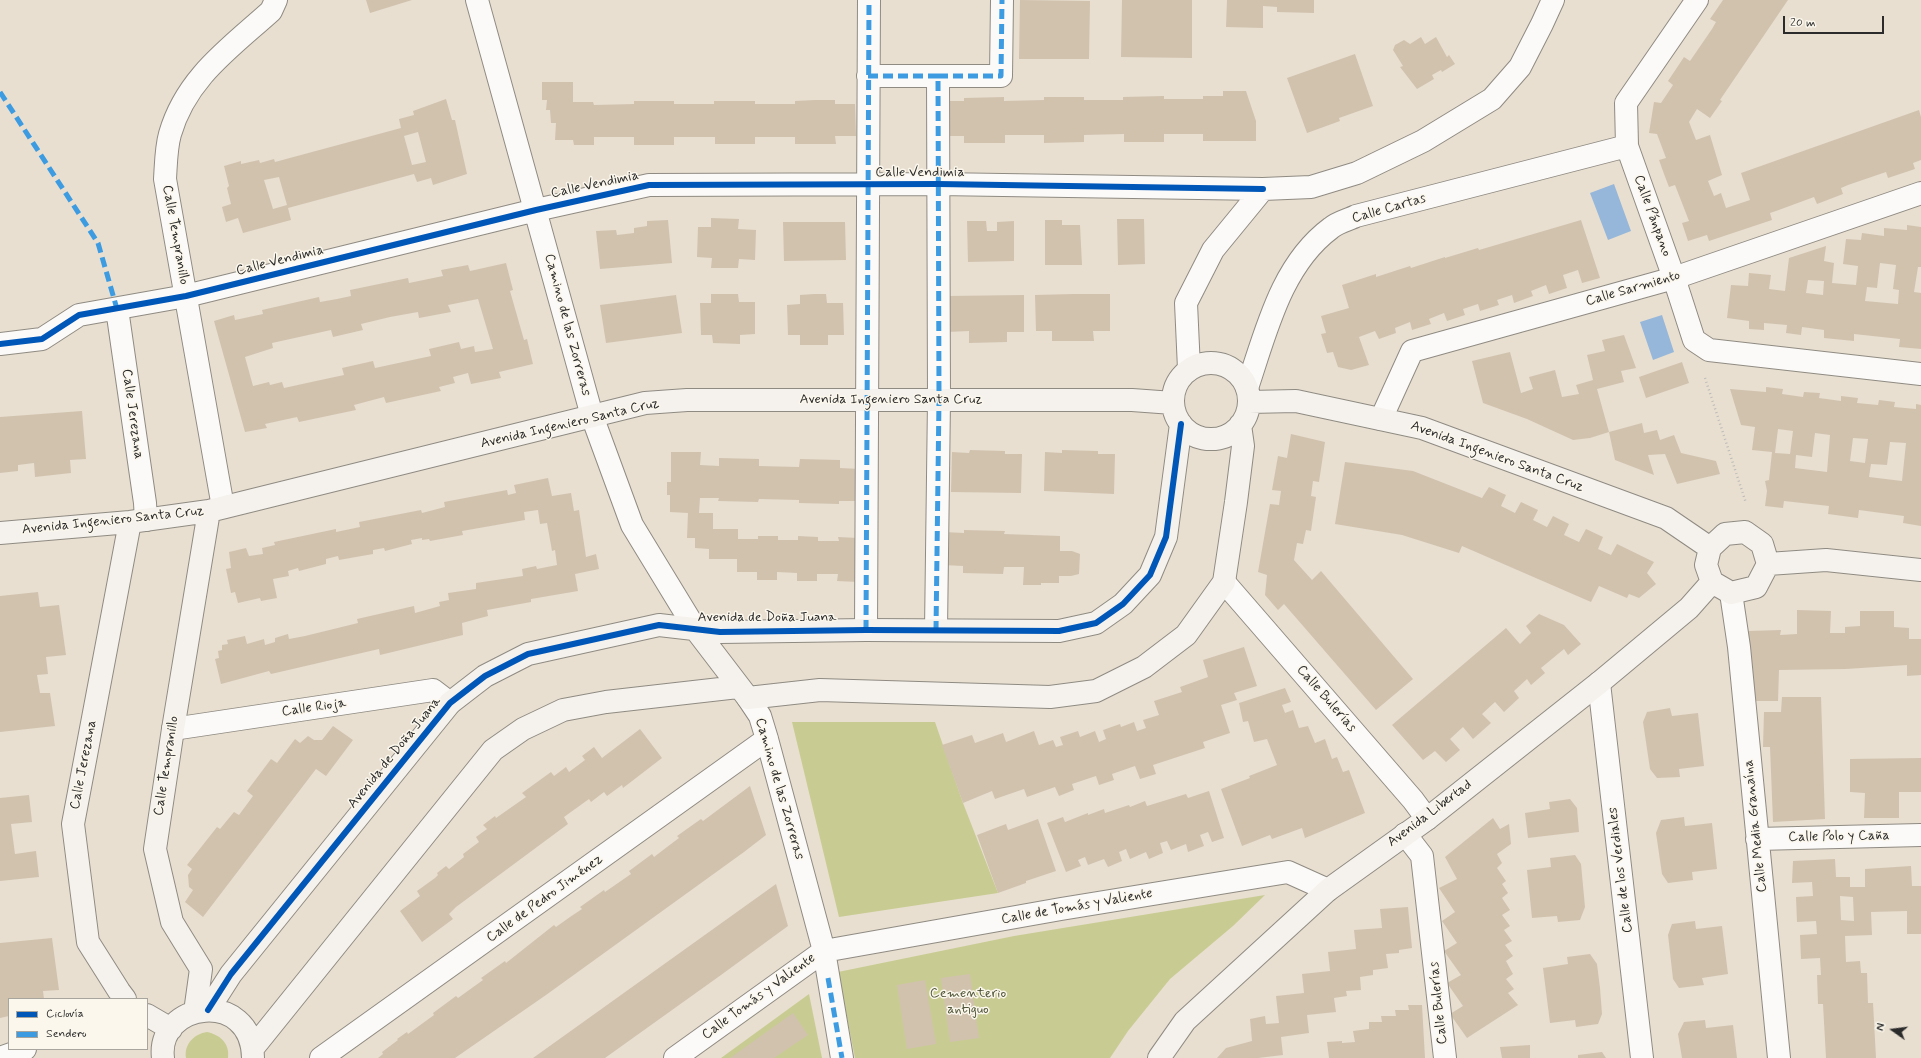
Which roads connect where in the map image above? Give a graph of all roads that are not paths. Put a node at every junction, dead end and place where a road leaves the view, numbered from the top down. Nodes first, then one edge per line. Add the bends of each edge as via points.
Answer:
1 (276, 0) edge
2 (477, 0) edge
3 (869, 0) edge
4 (1002, 0) edge
5 (1553, 0) edge
6 (1697, 0) edge
7 (868, 76) junction
8 (938, 76) junction
9 (1627, 146) junction
10 (867, 184) junction
11 (938, 184) junction
12 (1263, 189) junction
13 (1921, 193) edge
14 (536, 210) junction
15 (1674, 278) junction
16 (186, 296) junction
17 (117, 308) junction
18 (0, 344) edge
19 (1189, 369) junction
20 (1921, 374) edge
21 (1248, 395) junction
22 (868, 400) junction
23 (939, 400) junction
24 (1172, 403) junction
25 (592, 416) junction
26 (1381, 419) junction
27 (1181, 424) junction
28 (1240, 425) junction
29 (216, 509) junction
30 (138, 521) junction
31 (0, 533) edge
32 (1710, 548) junction
33 (1768, 564) junction
34 (1921, 570) edge
35 (1224, 582) junction
36 (1712, 582) junction
37 (1731, 593) junction
38 (696, 630) junction
39 (866, 630) junction
40 (936, 630) junction
41 (1599, 683) junction
42 (743, 693) junction
43 (450, 703) junction
44 (173, 729) junction
45 (767, 739) junction
46 (1427, 819) junction
47 (1406, 834) junction
48 (1921, 835) edge
49 (1757, 839) junction
50 (1328, 890) junction
51 (824, 951) junction
52 (124, 998) edge
53 (201, 1011) junction
54 (148, 1016) edge
55 (171, 1029) junction
56 (22, 1050) edge
57 (253, 1053) edge
58 (0, 1058) edge
59 (163, 1058) edge
60 (321, 1058) edge
61 (675, 1058) edge
62 (842, 1058) edge
63 (1159, 1058) edge
64 (1445, 1058) edge
65 (1642, 1058) edge
66 (1779, 1058) edge

1 - 16 street, Calle Tempranillo via 271,11 205,70 182,102 170,135 164,179
2 - 14 street, Camino de las Zorreras
3 - 7 street
4 - 8 street via 1001,76
5 - 12 street, Calle Vendimia via 1520,67 1492,99 1423,141 1357,173 1311,187
6 - 9 street, Calle Pánpano via 1626,103
7 - 8 street
7 - 10 street
8 - 11 street
9 - 15 street, Calle Pánpano
9 - 21 street, Calle Cartas via 1356,216 1332,227 1309,248 1290,274 1274,308
10 - 11 street, Calle Vendimia
10 - 14 street, Calle Vendimia via 649,185
10 - 22 street
11 - 12 street, Calle Vendimia
11 - 23 street
12 - 19 street via 1213,250 1186,303
13 - 15 street, Calle Sarmiento
14 - 16 street, Calle Vendimia
14 - 25 street, Camino de las Zorreras
15 - 20 street, Calle Pánpano via 1694,340 1709,350
15 - 26 street, Calle Sarmiento via 1412,351
16 - 17 street, Calle Vendimia
16 - 29 street, Calle Tempranillo
17 - 18 street, Calle Vendimia via 79,315 42,339
17 - 30 street, Calle Jerezana via 145,503
19 - 21 street via 1212,362 1223,364 1238,374
19 - 24 street via 1180,378 1174,390
21 - 26 street, Avenida Ingeniero Santa Cruz via 1296,401
21 - 28 street via 1246,414
22 - 23 street, Avenida Ingeniero Santa Cruz
22 - 25 street, Avenida Ingeniero Santa Cruz via 687,400 645,403
22 - 39 street
23 - 24 street, Avenida Ingeniero Santa Cruz via 1132,400
23 - 40 street
24 - 27 street
25 - 29 street, Avenida Ingeniero Santa Cruz
25 - 38 street, Camino de las Zorreras via 632,525
26 - 32 street, Avenida Ingeniero Santa Cruz via 1422,428 1666,518
27 - 28 street via 1188,432 1210,439 1232,433
27 - 40 street, Avenida de Doña Juana via 1166,537 1150,575 1123,604 1096,623 1058,631
28 - 35 street via 1243,446
29 - 30 street, Avenida Ingeniero Santa Cruz
29 - 44 street, Calle Tempranillo
30 - 31 street, Avenida Ingeniero Santa Cruz
30 - 52 street, Calle Jerezana via 73,824 88,942
32 - 33 street via 1725,534 1745,532 1762,544
32 - 36 street via 1706,566
33 - 34 street via 1826,560
33 - 37 street via 1756,587
35 - 42 street via 1186,635 1144,668 1096,691 1050,696 820,690
35 - 46 street, Calle Bulerías
36 - 37 street
36 - 41 street, Avenida Libertad via 1690,608
37 - 49 street, Calle Media Granaína via 1739,647
38 - 39 street, Avenida de Doña Juana
38 - 42 street, Camino de las Zorreras
38 - 43 street, Avenida de Doña Juana via 659,625 528,654 485,676
39 - 40 street, Avenida de Doña Juana
41 - 46 street, Avenida Libertad
41 - 65 street, Calle de los Verdiales
42 - 45 street, Camino de las Zorreras via 760,716
42 - 57 street via 606,702 563,710 523,729 493,750
43 - 44 street, Calle Rioja via 433,690
43 - 53 street, Avenida de Doña Juana
44 - 53 street, Calle Tempranillo via 155,849 172,922 201,969
45 - 51 street, Camino de las Zorreras
45 - 60 street, Calle de Pedro Jiménez
46 - 47 street, Avenida Libertad
47 - 50 street, Avenida Libertad
47 - 64 street, Calle Bulerías via 1422,856
48 - 49 street, Calle Polo y Caña
49 - 66 street, Calle Media Granaína
50 - 51 street, Calle de Tomás y Valiente via 1288,872
50 - 63 street, Avenida Libertad via 1185,1021
51 - 61 street, Calle Tomás y Valiente
51 - 62 street, Camino de las Zorreras
53 - 55 street via 182,1018
53 - 57 street via 221,1011 242,1024 249,1036
54 - 55 street
55 - 59 street via 165,1041
56 - 58 street

